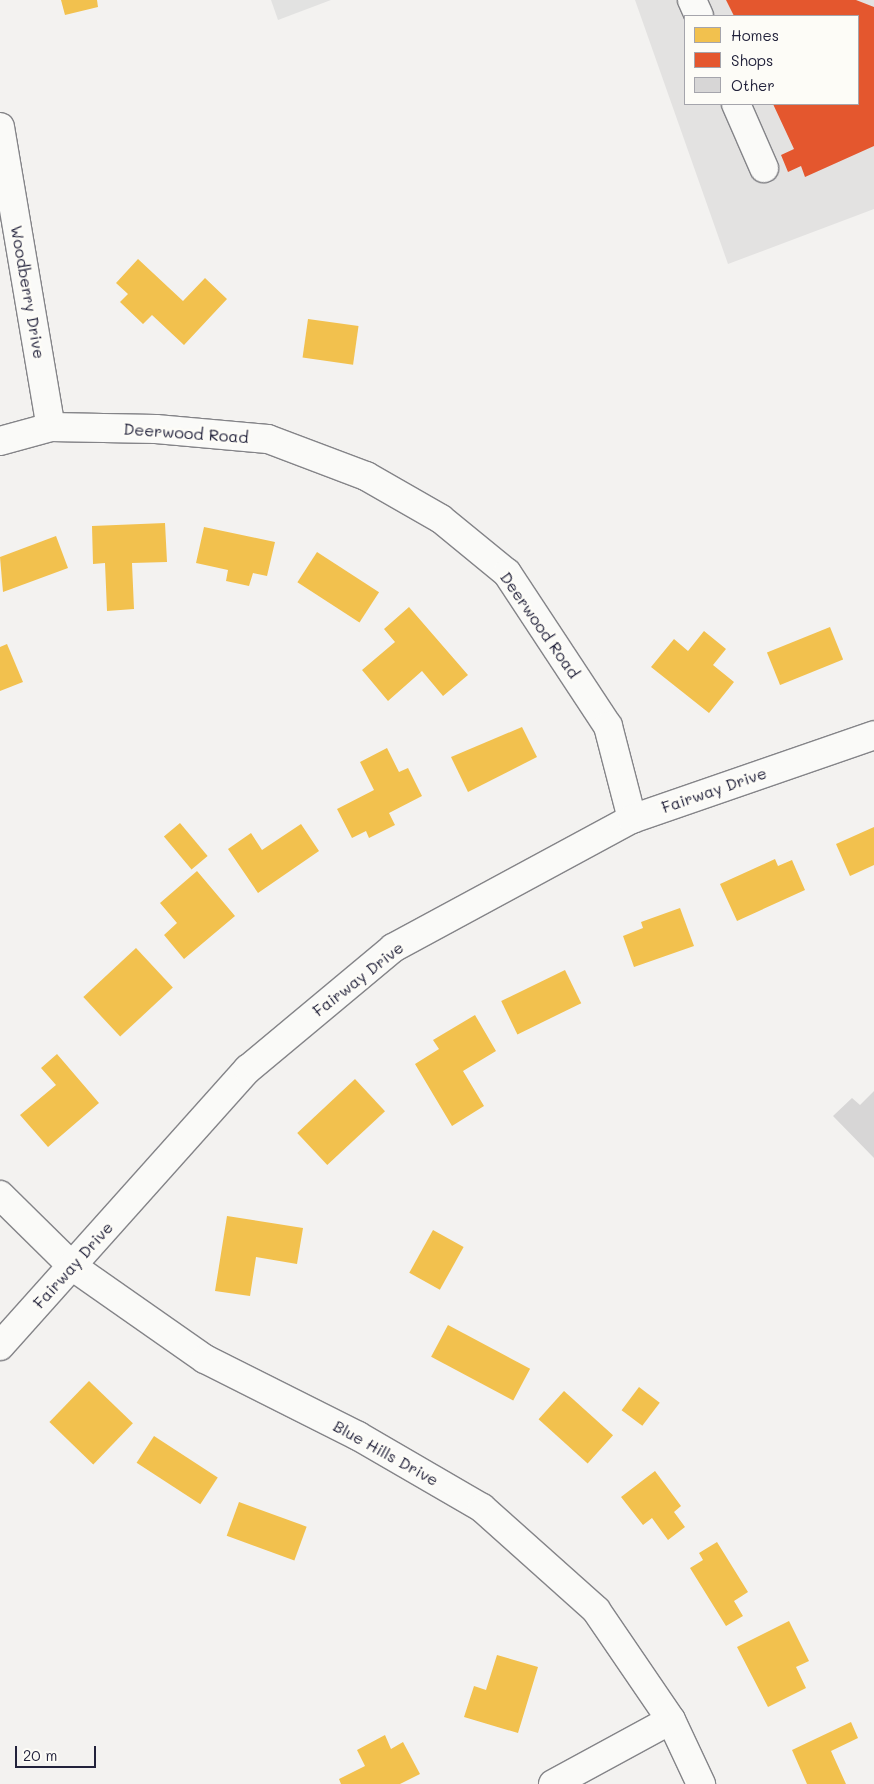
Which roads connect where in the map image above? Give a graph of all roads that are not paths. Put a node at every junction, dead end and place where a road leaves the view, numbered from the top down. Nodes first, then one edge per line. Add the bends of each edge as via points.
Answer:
1 (692, 0) edge
2 (699, 15) edge
3 (736, 105) edge
4 (0, 127) edge
5 (764, 168) dead end
6 (51, 428) junction
7 (0, 441) edge
8 (874, 734) edge
9 (632, 819) junction
10 (0, 1195) edge
11 (72, 1266) junction
12 (0, 1346) edge
13 (671, 1720) junction
14 (553, 1784) edge
15 (701, 1784) edge

1 - 2 street
3 - 5 street
4 - 6 street, Woodberry Drive
6 - 7 street, Deerwood Road
6 - 9 street, Deerwood Road via 156,429 268,439 366,476 441,519 507,573 608,726
8 - 9 street, Fairway Drive
9 - 11 street, Fairway Drive via 393,948 248,1069
10 - 11 street, Blue Hills Drive
11 - 12 street, Fairway Drive
11 - 13 street, Blue Hills Drive via 205,1359 358,1436 482,1508 596,1610
13 - 14 street
13 - 15 street, Blue Hills Drive

